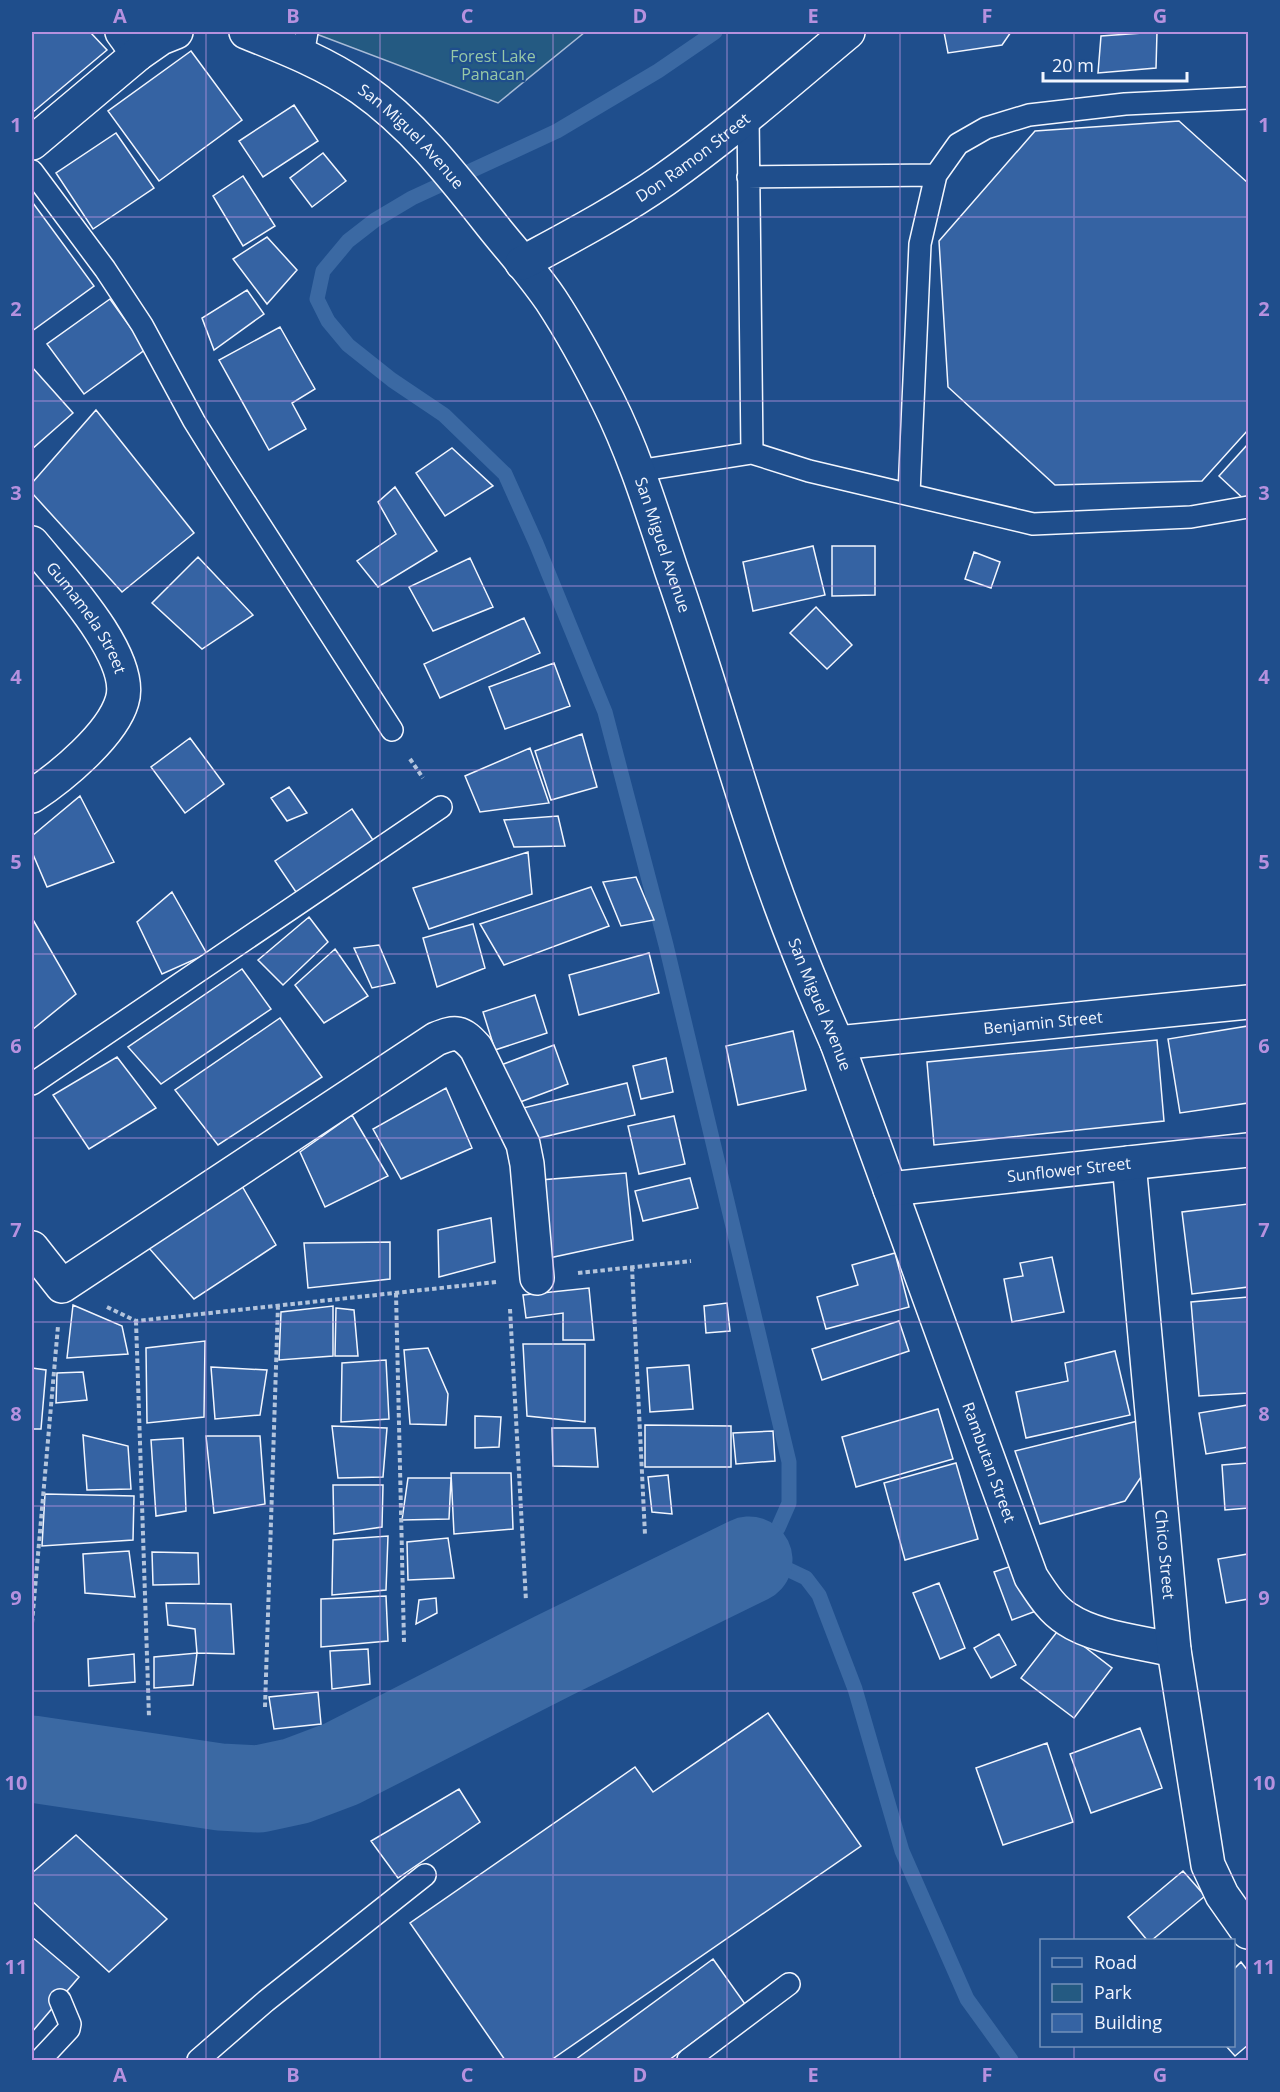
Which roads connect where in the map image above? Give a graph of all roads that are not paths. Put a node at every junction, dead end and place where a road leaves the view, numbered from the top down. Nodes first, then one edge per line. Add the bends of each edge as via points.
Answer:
1 (176, 32) edge
2 (246, 32) edge
3 (848, 32) edge
4 (130, 43) edge
5 (305, 43) edge
6 (1248, 98) edge
7 (748, 115) junction
8 (32, 143) edge
9 (32, 171) edge
10 (936, 175) junction
11 (748, 177) junction
12 (522, 263) junction
13 (752, 453) junction
14 (637, 471) junction
15 (909, 494) junction
16 (1248, 507) edge
17 (32, 543) edge
18 (392, 730) road end
19 (32, 796) edge
20 (441, 807) road end
21 (1248, 1002) edge
22 (837, 1044) junction
23 (32, 1084) edge
24 (1248, 1150) edge
25 (1129, 1163) junction
26 (890, 1189) junction
27 (32, 1248) edge
28 (523, 1279) road end
29 (1174, 1650) junction
30 (425, 1875) dead end
31 (1248, 1932) edge
32 (789, 1984) dead end
33 (60, 2000) dead end
34 (40, 2061) edge
35 (198, 2061) edge
36 (688, 2061) edge

1 - 4 street
2 - 5 street, San Miguel Avenue
3 - 7 street, Don Ramon Street
4 - 8 street
5 - 12 street, San Miguel Avenue via 401,120
6 - 10 lane via 1125,104 1029,115 986,128 958,144
7 - 11 lane
7 - 12 street, Don Ramon Street via 635,199
9 - 18 lane via 142,326 194,421
10 - 11 lane
10 - 15 lane via 920,243
11 - 13 lane
12 - 14 street, San Miguel Avenue via 575,339 609,403
13 - 14 lane
13 - 15 lane via 809,471
14 - 22 street, San Miguel Avenue via 695,637 756,833 808,979
15 - 16 lane via 1033,524 1191,517
17 - 19 street, Gumamela Street via 91,614 111,648 122,676 123,700 109,726 84,754
20 - 23 lane
21 - 22 street, Benjamin Street
22 - 26 street, San Miguel Avenue
24 - 25 street, Sunflower Street
25 - 26 street, Sunflower Street
25 - 29 street, Chico Street
26 - 29 street, Rambutan Street via 1031,1577 1048,1602 1067,1619 1094,1632
27 - 28 street via 62,1286 436,1039 452,1033 466,1036 476,1048 523,1144 527,1164
29 - 31 street, Chico Street via 1208,1865 1222,1895
30 - 35 lane via 266,2001
32 - 36 lane
33 - 34 lane via 69,2029

